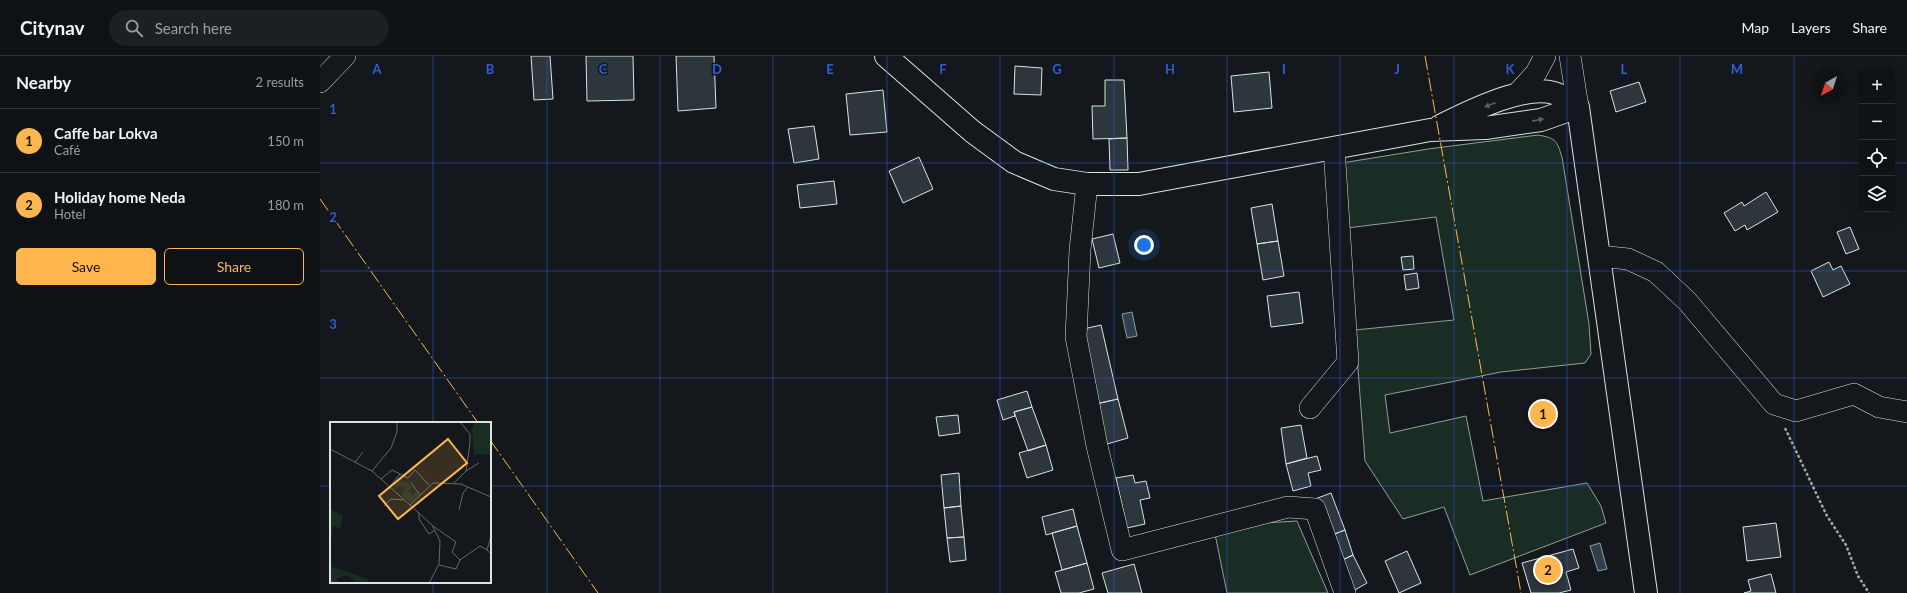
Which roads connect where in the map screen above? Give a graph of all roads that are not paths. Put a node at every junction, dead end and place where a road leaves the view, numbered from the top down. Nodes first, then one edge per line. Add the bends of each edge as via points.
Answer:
1 (345, 56) edge
2 (886, 56) edge
3 (1545, 56) edge
4 (1570, 56) edge
5 (320, 82) edge
6 (1517, 94) junction
7 (1578, 107) junction
8 (1430, 130) junction
9 (1334, 148) junction
10 (1087, 184) junction
11 (1599, 256) junction
12 (1310, 408) dead end
13 (1907, 412) edge
14 (1345, 593) edge
15 (1646, 593) edge

1 - 5 street
2 - 10 main road via 974,132 1014,162 1054,179
3 - 6 street via 1536,73
4 - 7 street
6 - 7 main road via 1538,90 1554,93
6 -> 8 main road
8 -> 7 main road via 1485,128 1541,120
7 - 11 main road
8 - 9 main road
9 - 10 main road via 1139,184
9 - 12 street via 1348,362
10 - 14 street via 1080,250 1076,337 1097,446 1122,550 1288,507 1314,510
11 - 13 street via 1628,259 1656,272 1687,301 1774,404 1796,411 1854,394 1879,407
11 - 15 main road

